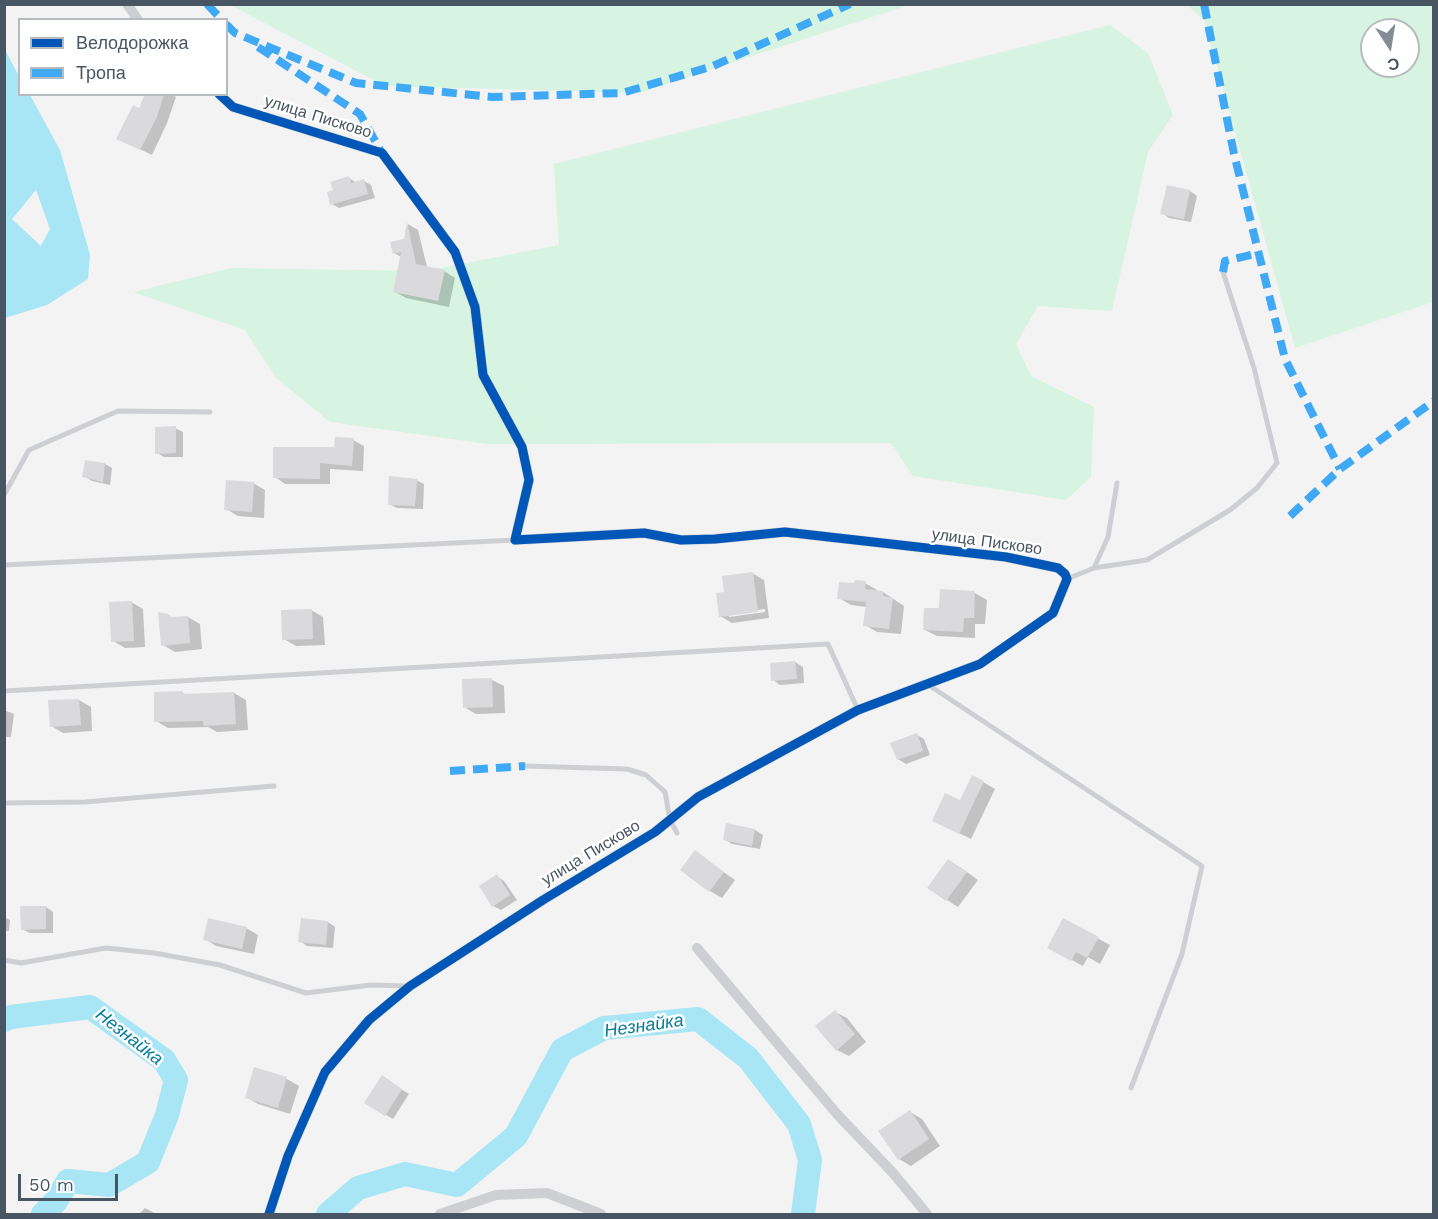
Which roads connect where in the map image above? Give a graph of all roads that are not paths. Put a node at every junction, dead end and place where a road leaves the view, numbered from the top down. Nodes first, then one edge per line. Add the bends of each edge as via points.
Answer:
1 (127, 4) edge
2 (137, 18) edge
3 (221, 96) edge
4 (1224, 272) dead end
5 (210, 412) dead end
6 (1117, 483) dead end
7 (4, 495) edge
8 (514, 540) junction
9 (4, 565) edge
10 (1094, 568) junction
11 (1067, 579) junction
12 (926, 683) junction
13 (4, 691) edge
14 (858, 710) junction
15 (525, 766) dead end
16 (274, 786) dead end
17 (4, 803) edge
18 (670, 820) junction
19 (676, 833) dead end
20 (697, 948) dead end
21 (4, 960) edge
22 (410, 986) junction
23 (1131, 1088) dead end
24 (269, 1214) edge
25 (440, 1215) edge
26 (600, 1215) edge
27 (927, 1215) edge

1 - 2 street
3 - 8 street, улица Писково via 233,107 382,153 455,252 475,307 483,375 522,447 529,480
4 - 10 lane via 1254,368 1277,464 1257,488 1230,510 1147,560
5 - 7 lane via 118,411 29,450
6 - 10 lane via 1108,537
8 - 9 lane
8 - 11 street, улица Писково via 644,533 681,540 715,540 785,532 1006,557 1058,568
10 - 11 lane
11 - 12 street, улица Писково via 1053,613 980,663
12 - 14 street, улица Писково
12 - 23 lane via 1202,866 1182,954
13 - 14 lane via 828,644
14 - 18 street, улица Писково via 698,797
15 - 18 lane via 627,769 646,775 665,792
16 - 17 lane via 85,802
18 - 19 lane
18 - 22 street, улица Писково
20 - 27 street
21 - 22 lane via 21,963 106,948 220,965 306,993 371,985
22 - 24 street, улица Писково via 369,1020 325,1072 288,1156
25 - 26 street via 495,1195 547,1192

